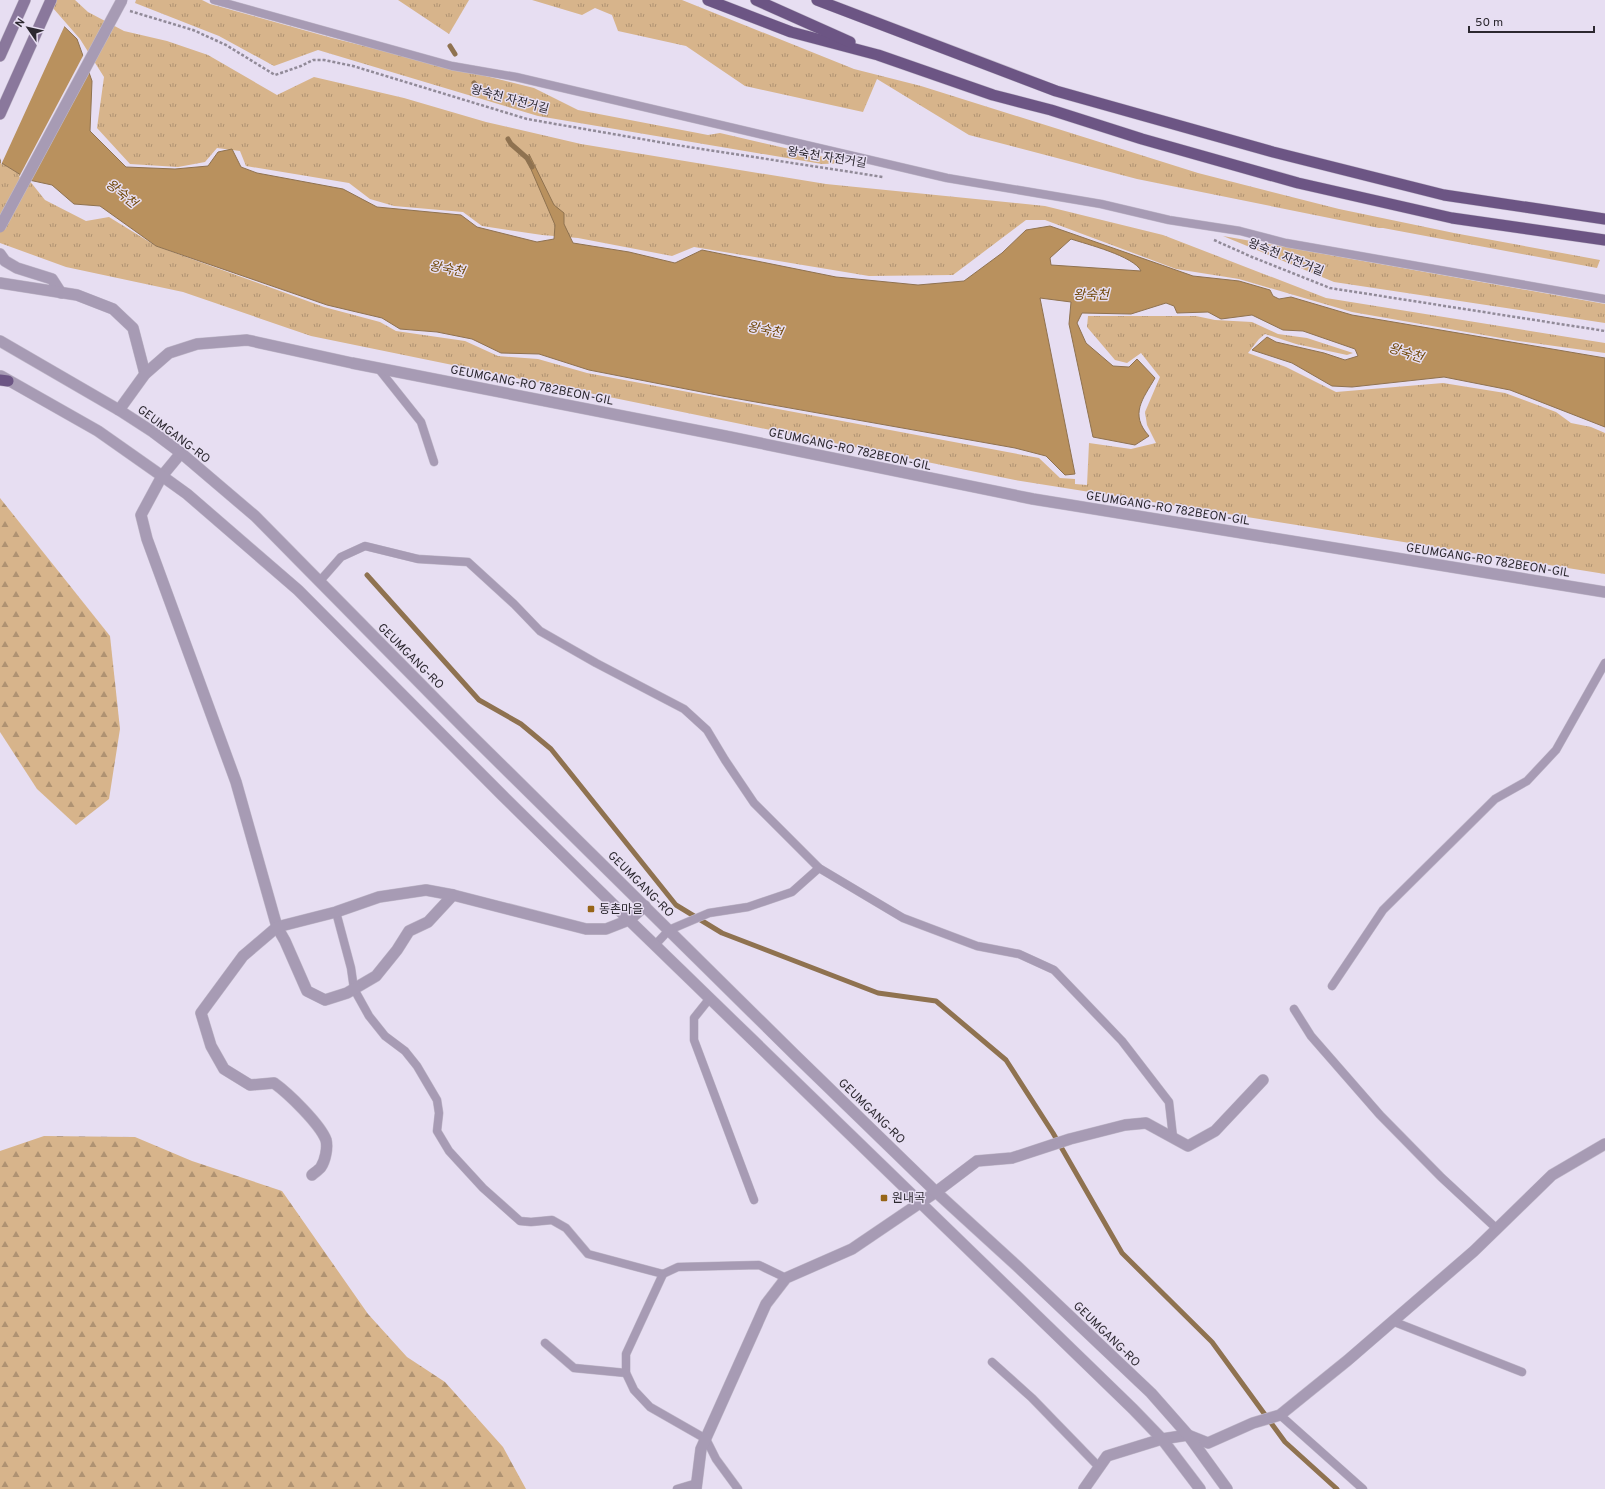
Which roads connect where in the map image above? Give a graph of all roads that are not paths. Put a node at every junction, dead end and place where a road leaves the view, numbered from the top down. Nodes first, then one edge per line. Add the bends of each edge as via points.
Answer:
1 (25, 0) edge
2 (51, 0) edge
3 (214, 0) edge
4 (708, 0) edge
5 (756, 0) edge
6 (817, 0) edge
7 (821, 0) edge
8 (123, 4) edge
9 (833, 6) junction
10 (878, 55) junction
11 (0, 56) edge
12 (0, 114) edge
13 (1605, 219) edge
14 (0, 227) edge
15 (1605, 240) edge
16 (0, 254) edge
17 (0, 283) edge
18 (61, 292) junction
19 (1605, 299) edge
20 (0, 342) edge
21 (378, 368) junction
22 (145, 374) junction
23 (3, 379) edge
24 (119, 410) junction
25 (182, 453) junction
26 (434, 462) dead end
27 (162, 476) junction
28 (319, 582) junction
29 (1605, 592) edge
30 (1605, 663) edge
31 (819, 868) junction
32 (453, 895) junction
33 (645, 906) junction
34 (336, 912) junction
35 (629, 920) junction
36 (277, 927) junction
37 (669, 930) junction
38 (655, 945) junction
39 (1332, 986) dead end
40 (354, 989) junction
41 (710, 998) junction
42 (1294, 1009) dead end
43 (1263, 1080) dead end
44 (1173, 1137) junction
45 (1605, 1144) edge
46 (312, 1175) dead end
47 (936, 1192) junction
48 (754, 1200) dead end
49 (919, 1203) junction
50 (1497, 1229) junction
51 (663, 1274) junction
52 (786, 1278) junction
53 (1392, 1321) junction
54 (545, 1343) dead end
55 (992, 1362) dead end
56 (1522, 1372) dead end
57 (626, 1374) junction
58 (1280, 1415) junction
59 (1188, 1434) junction
60 (706, 1439) junction
61 (1162, 1439) junction
62 (1099, 1467) junction
63 (696, 1486) edge
64 (677, 1489) edge
65 (738, 1489) edge
66 (1084, 1489) edge
67 (1200, 1489) edge
68 (1227, 1489) edge
69 (1363, 1489) edge

1 - 11 main road
2 - 12 main road
3 - 19 lane via 452,66 516,77 964,181 1240,231 1286,243
4 - 10 highway via 791,32
5 - 10 highway
6 - 9 highway
7 - 9 highway
8 - 14 street, bridge
9 - 13 highway via 1056,91 1273,152 1444,195
10 - 15 highway via 993,95 1298,184 1452,218
16 - 18 street via 5,261 17,268 52,279
17 - 18 street
18 - 22 street via 77,295 112,309 133,328
20 - 24 street, GEUMGANG-RO
21 - 22 street, GEUMGANG-RO 782BEON-GIL via 247,340 197,344 169,353
21 - 26 lane via 421,422
21 - 29 street, GEUMGANG-RO 782BEON-GIL via 1032,499
22 - 24 street, GEUMGANG-RO 782BEON-GIL
23 - 27 street via 98,431
24 - 25 street, GEUMGANG-RO
25 - 27 street
25 - 28 street, GEUMGANG-RO via 255,516
27 - 35 street via 187,494 298,590
27 - 36 street via 141,515 147,539 236,782
28 - 31 lane via 341,557 365,546 418,559 468,562 540,631 684,709 707,730 754,803
28 - 33 street, GEUMGANG-RO
30 - 39 lane via 1556,750 1527,781 1495,799 1383,910
31 - 37 lane via 792,892 748,907 709,913
31 - 44 lane via 903,918 977,946 1019,954 1054,970 1122,1041 1169,1102
32 - 34 street via 426,890 379,897
32 - 35 street via 586,929 606,930
32 - 40 street via 428,922 409,931 376,976
33 - 35 street
33 - 37 street, GEUMGANG-RO
34 - 36 street
34 - 40 lane
35 - 38 street
36 - 40 street via 306,991 325,1000
36 - 46 street via 243,956 201,1013 211,1046 224,1069 250,1085 274,1082 317,1126 326,1141 326,1152 321,1168
37 - 38 lane
37 - 47 street, GEUMGANG-RO
38 - 41 street
40 - 51 lane via 369,1016 385,1036 405,1051 437,1100 437,1131 449,1151 509,1212 520,1221 552,1220 566,1228 588,1254
41 - 48 lane via 694,1018 694,1040
41 - 49 street
42 - 50 lane via 1311,1036 1380,1115
43 - 44 street via 1215,1131 1188,1146
44 - 47 street via 1146,1123 1125,1124 1012,1158 977,1161
45 - 50 street via 1552,1175
47 - 49 street
47 - 59 street, GEUMGANG-RO via 1018,1266 1151,1394
49 - 52 street via 852,1249
49 - 61 street via 1053,1330
50 - 53 street
51 - 52 lane via 678,1267 759,1266
51 - 57 lane via 626,1354
52 - 60 street via 766,1304
53 - 56 lane
53 - 58 street
54 - 57 lane via 574,1368
55 - 62 lane via 1032,1398
57 - 60 lane via 634,1390 650,1407
58 - 59 street via 1253,1423 1208,1443
58 - 69 lane
59 - 61 street
59 - 68 street, GEUMGANG-RO
60 - 63 street via 701,1449
60 - 65 lane via 716,1459
61 - 62 street via 1108,1456
61 - 67 street
62 - 66 street
63 - 64 lane

